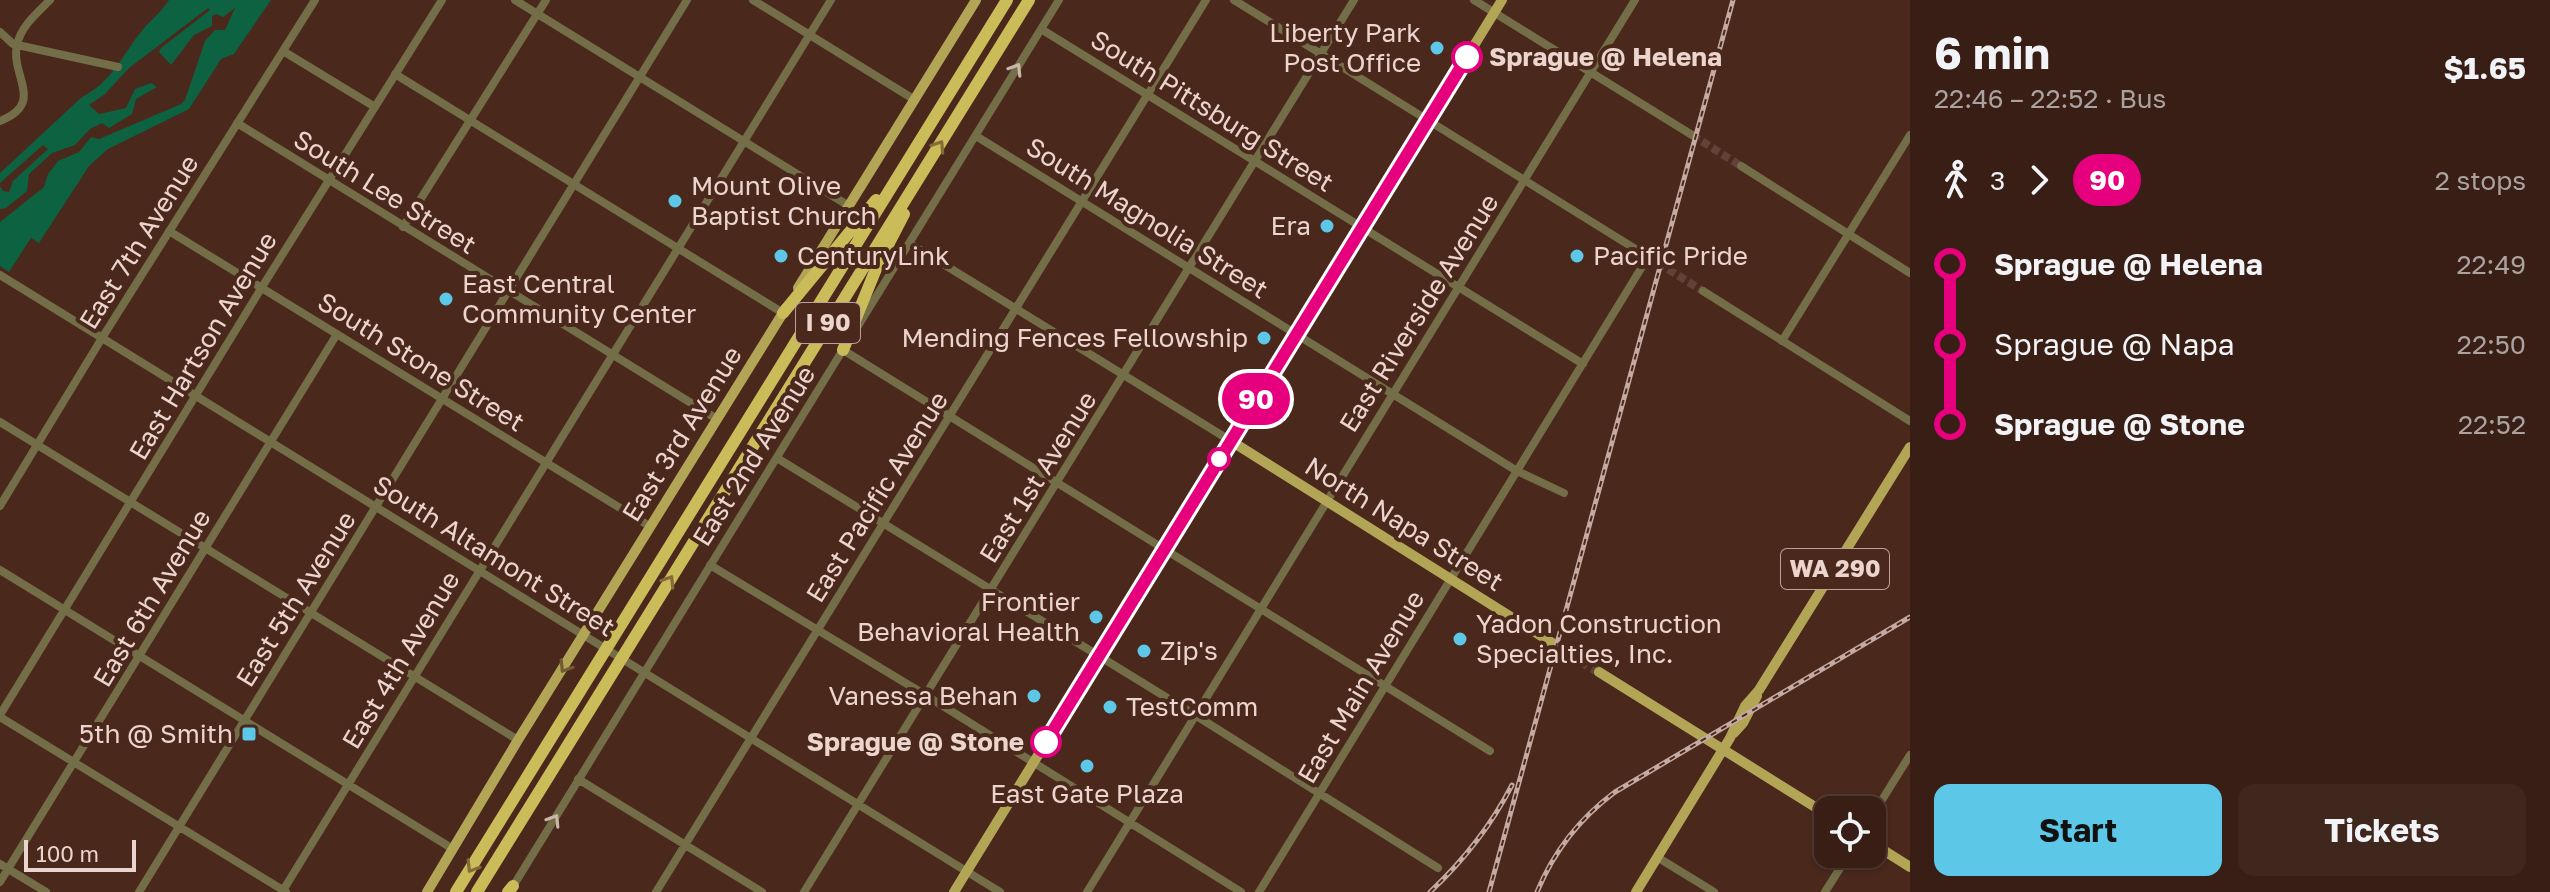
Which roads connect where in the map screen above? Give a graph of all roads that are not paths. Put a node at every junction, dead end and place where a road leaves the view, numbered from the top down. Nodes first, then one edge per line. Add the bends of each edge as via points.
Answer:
1 (50, 0) edge
2 (315, 0) edge
3 (442, 0) edge
4 (515, 0) edge
5 (546, 0) edge
6 (687, 0) edge
7 (753, 0) edge
8 (831, 0) edge
9 (976, 0) edge
10 (1007, 0) edge
11 (1029, 0) edge
12 (1059, 0) edge
13 (1206, 0) edge
14 (1234, 0) edge
15 (1354, 0) edge
16 (1474, 0) edge
17 (1502, 0) edge
18 (1635, 0) edge
19 (538, 13) junction
20 (1494, 13) junction
21 (1041, 29) junction
22 (0, 32) edge
23 (809, 35) junction
24 (17, 45) junction
25 (283, 51) junction
26 (1321, 54) junction
27 (118, 67) dead end
28 (1591, 72) junction
29 (395, 74) junction
30 (640, 78) junction
31 (1148, 95) junction
32 (915, 100) junction
33 (375, 107) junction
34 (470, 120) junction
35 (1429, 120) junction
36 (0, 121) edge
37 (237, 123) junction
38 (1692, 135) tunnel mouth
39 (1910, 135) edge
40 (976, 136) junction
41 (744, 141) junction
42 (1256, 161) junction
43 (1741, 166) tunnel mouth
44 (903, 167) junction
45 (1525, 179) junction
46 (328, 181) junction
47 (573, 185) junction
48 (914, 185) junction
49 (1082, 201) junction
50 (849, 206) junction
51 (403, 227) junction
52 (1362, 227) junction
53 (169, 231) junction
54 (1849, 234) junction
55 (909, 243) junction
56 (678, 248) junction
57 (1648, 257) junction
58 (1658, 263) tunnel mouth
59 (1190, 268) junction
60 (1910, 273) edge
61 (0, 275) edge
62 (1459, 286) junction
63 (262, 287) junction
64 (1703, 291) tunnel mouth
65 (509, 292) junction
66 (1016, 309) junction
67 (783, 313) junction
68 (337, 334) junction
69 (1296, 334) junction
70 (102, 338) junction
71 (1782, 341) junction
72 (843, 350) junction
73 (613, 355) junction
74 (1583, 364) junction
75 (1124, 376) junction
76 (1393, 394) junction
77 (197, 395) junction
78 (443, 399) junction
79 (950, 416) junction
80 (717, 419) junction
81 (1910, 421) edge
82 (0, 422) edge
83 (271, 441) junction
84 (1231, 441) junction
85 (37, 445) junction
86 (1910, 447) edge
87 (777, 458) junction
88 (546, 463) junction
89 (1517, 471) junction
90 (1058, 483) junction
91 (1564, 493) dead end
92 (1326, 501) junction
93 (131, 503) junction
94 (0, 506) edge
95 (376, 507) junction
96 (884, 524) junction
97 (651, 527) junction
98 (205, 548) junction
99 (1164, 549) junction
100 (710, 565) junction
101 (0, 570) edge
102 (480, 570) junction
103 (1451, 578) junction
104 (991, 590) junction
105 (1261, 608) junction
106 (64, 610) junction
107 (310, 613) junction
108 (817, 631) junction
109 (585, 636) junction
110 (1554, 644) tunnel mouth
111 (140, 656) junction
112 (1099, 656) junction
113 (644, 672) junction
114 (1599, 672) tunnel mouth
115 (414, 677) junction
116 (1386, 686) junction
117 (927, 696) junction
118 (1195, 715) junction
119 (0, 716) edge
120 (245, 720) junction
121 (751, 738) junction
122 (518, 740) junction
123 (1723, 749) junction
124 (1490, 751) dead end
125 (1910, 755) edge
126 (1034, 762) junction
127 (74, 763) junction
128 (578, 779) junction
129 (349, 785) junction
130 (1320, 793) junction
131 (1884, 796) edge
132 (858, 804) junction
133 (1814, 806) edge
134 (1130, 822) junction
135 (179, 827) junction
136 (686, 844) junction
137 (453, 849) junction
138 (1886, 852) edge
139 (1657, 857) junction
140 (4, 866) edge
141 (1910, 867) edge
142 (1438, 868) dead end
143 (1840, 868) edge
144 (966, 871) junction
145 (0, 882) edge
146 (513, 890) edge
147 (284, 891) edge
148 (46, 892) edge
149 (139, 892) edge
150 (427, 892) edge
151 (456, 892) edge
152 (477, 892) edge
153 (656, 892) edge
154 (762, 892) edge
155 (804, 892) edge
156 (954, 892) edge
157 (1000, 892) edge
158 (1087, 892) edge
159 (1241, 892) edge
160 (1259, 892) edge
161 (1636, 892) edge
162 (1714, 892) edge
163 (1825, 892) edge

1 - 24 street via 27,23
2 - 25 street, East 7th Avenue
3 - 29 street, East Hartson Avenue
4 - 19 street
5 - 19 street
6 - 30 street, East 5th Avenue
7 - 23 street
8 - 23 street, East 4th Avenue
9 - 32 main road, East 3rd Avenue
10 - 44 highway, I 90
48 -> 11 highway, I 90
12 - 21 street, East 2nd Avenue
13 - 31 street, East Pacific Avenue
14 - 26 street
15 - 26 street, East 1st Avenue
16 - 20 street
17 - 20 main road
18 - 28 street, East Riverside Avenue
19 - 30 street
19 - 34 street
20 - 28 street
20 - 35 main road
21 - 31 street, South Pittsburg Street
40 -> 21 street, East 2nd Avenue
22 - 24 street
23 - 32 street
23 - 41 street, East 4th Avenue
24 - 27 street
24 - 36 street via 23,102 15,114
25 - 33 street
25 - 37 street, East 7th Avenue
26 - 35 street
26 - 42 street, East 1st Avenue
28 - 38 street
28 - 45 street, East Riverside Avenue
29 - 33 street, East Hartson Avenue
29 - 34 street
30 - 41 street
30 - 47 street, East 5th Avenue
31 - 42 street, South Pittsburg Street
31 - 49 street, East Pacific Avenue
32 - 50 main road, East 3rd Avenue
33 - 46 street, East Hartson Avenue
34 - 47 street
34 - 51 street
35 - 45 street
35 - 52 main road
37 - 46 street, South Lee Street
37 - 53 street, East 7th Avenue
39 - 54 street
40 - 49 street, South Magnolia Street
40 - 55 street, East 2nd Avenue
41 - 50 street
41 - 56 street, East 4th Avenue
42 - 52 street, South Pittsburg Street
42 - 59 street, East 1st Avenue
43 - 54 street
44 - 67 highway
44 -> 151 highway, I 90
45 - 57 street
45 - 62 street, East Riverside Avenue
46 - 51 street, South Lee Street
46 - 63 street, East Hartson Avenue
47 - 56 street
47 - 65 street, East 5th Avenue
48 - 72 highway
152 -> 48 highway, I 90
49 - 59 street, South Magnolia Street
49 - 66 street, East Pacific Avenue
50 - 67 main road, East 3rd Avenue
51 - 65 street, South Lee Street
52 - 62 street, South Pittsburg Street
52 - 69 main road
53 - 63 street, South Stone Street
53 - 70 street, East 7th Avenue
54 - 60 street
54 - 71 street
55 - 66 street
55 - 72 street, East 2nd Avenue
56 - 67 street
56 - 73 street, East 4th Avenue
57 - 58 street
57 - 74 street, East Main Avenue
59 - 69 street, South Magnolia Street
59 - 75 street, East 1st Avenue
61 - 70 street, South Altamont Street
62 - 74 street, South Pittsburg Street
62 - 76 street, East Riverside Avenue
63 - 68 street, South Stone Street
63 - 77 street, East Hartson Avenue
64 - 71 street
65 - 73 street, South Lee Street
65 - 78 street, East 5th Avenue
66 - 75 street
66 - 79 street, East Pacific Avenue
67 - 80 main road, East 3rd Avenue
68 - 78 street, South Stone Street
68 - 83 street, East 6th Avenue
69 - 76 street, South Magnolia Street
69 - 84 main road
70 - 77 street, South Altamont Street
70 - 85 street, East 7th Avenue
71 - 81 street
72 - 79 street
72 - 87 street, East 2nd Avenue
73 - 80 street, South Lee Street
73 - 88 street, East 4th Avenue
74 - 89 street, East Main Avenue
75 - 84 street
75 - 90 street, East 1st Avenue
76 - 89 street, South Magnolia Street
76 - 92 street, East Riverside Avenue
77 - 83 street, South Altamont Street
77 - 93 street, East Hartson Avenue
78 - 88 street, South Stone Street
78 - 95 street, East 5th Avenue
79 - 90 street
79 - 96 street, East Pacific Avenue
80 - 97 main road, East 3rd Avenue
82 - 85 street
83 - 95 street, South Altamont Street
83 - 98 street, East 6th Avenue
84 - 92 main road, North Napa Street
84 - 99 main road
85 - 93 street
85 - 94 street, East 7th Avenue
86 - 123 main road, WA 290
87 - 96 street
87 - 100 street, East 2nd Avenue
88 - 97 street, South Stone Street
88 - 102 street, East 4th Avenue
89 - 91 street, South Magnolia Street
89 - 103 street, East Main Avenue
90 - 99 street
90 - 104 street, East 1st Avenue
92 - 103 main road, North Napa Street
92 - 105 street, East Riverside Avenue
93 - 98 street
93 - 106 street, East Hartson Avenue
95 - 102 street, South Altamont Street
95 - 107 street, East 5th Avenue
96 - 104 street
96 - 108 street, East Pacific Avenue
97 - 109 main road, East 3rd Avenue
98 - 107 street
98 - 111 street, East 6th Avenue
99 - 105 street
99 - 112 main road
100 - 108 street
100 - 113 street, East 2nd Avenue
101 - 106 street
102 - 109 street, South Altamont Street
102 - 115 street, East 4th Avenue
103 - 110 main road, North Napa Street
103 - 116 street, East Main Avenue
104 - 112 street
104 - 117 street, East 1st Avenue
105 - 116 street
105 - 118 street, East Riverside Avenue
106 - 111 street
106 - 119 street, East Hartson Avenue
107 - 115 street
107 - 120 street, East 5th Avenue
108 - 117 street
108 - 121 street, East Pacific Avenue
109 - 113 street, South Altamont Street
109 -> 122 main road, East 3rd Avenue
111 - 120 street
111 - 127 street, East 6th Avenue
112 - 118 street
112 - 126 main road
113 - 121 street, South Altamont Street
113 - 128 street, East 2nd Avenue
114 - 123 main road
115 - 122 street
115 - 129 street, East 4th Avenue
116 - 124 street
116 - 130 street, East Main Avenue
117 - 126 street
117 - 132 street, East 1st Avenue
118 - 130 street
118 - 134 street, East Riverside Avenue
119 - 127 street
120 - 129 street
120 - 135 street, East 5th Avenue
121 - 132 street, South Altamont Street
121 - 136 street, East Pacific Avenue
122 - 137 main road, East 3rd Avenue
123 - 133 main road
123 - 139 main road, WA 290
125 - 131 street
126 - 134 street
126 - 144 main road
127 - 135 street
127 - 140 street, East 6th Avenue
128 - 136 street
146 -> 128 street, East 2nd Avenue
129 - 137 street
129 - 147 street, East 4th Avenue
130 - 142 street
130 - 160 street, East Main Avenue
132 - 144 street, South Altamont Street
132 - 155 street, East 1st Avenue
134 - 158 street, East Riverside Avenue
134 - 159 street
135 - 147 street
135 - 149 street, East 5th Avenue
136 - 153 street, East Pacific Avenue
136 - 154 street
137 - 150 main road, East 3rd Avenue
138 - 141 main road
139 - 161 main road, WA 290
139 - 162 street
140 - 145 street, East 6th Avenue
140 - 148 street
143 - 163 street
144 - 156 main road
144 - 157 street, South Altamont Street

